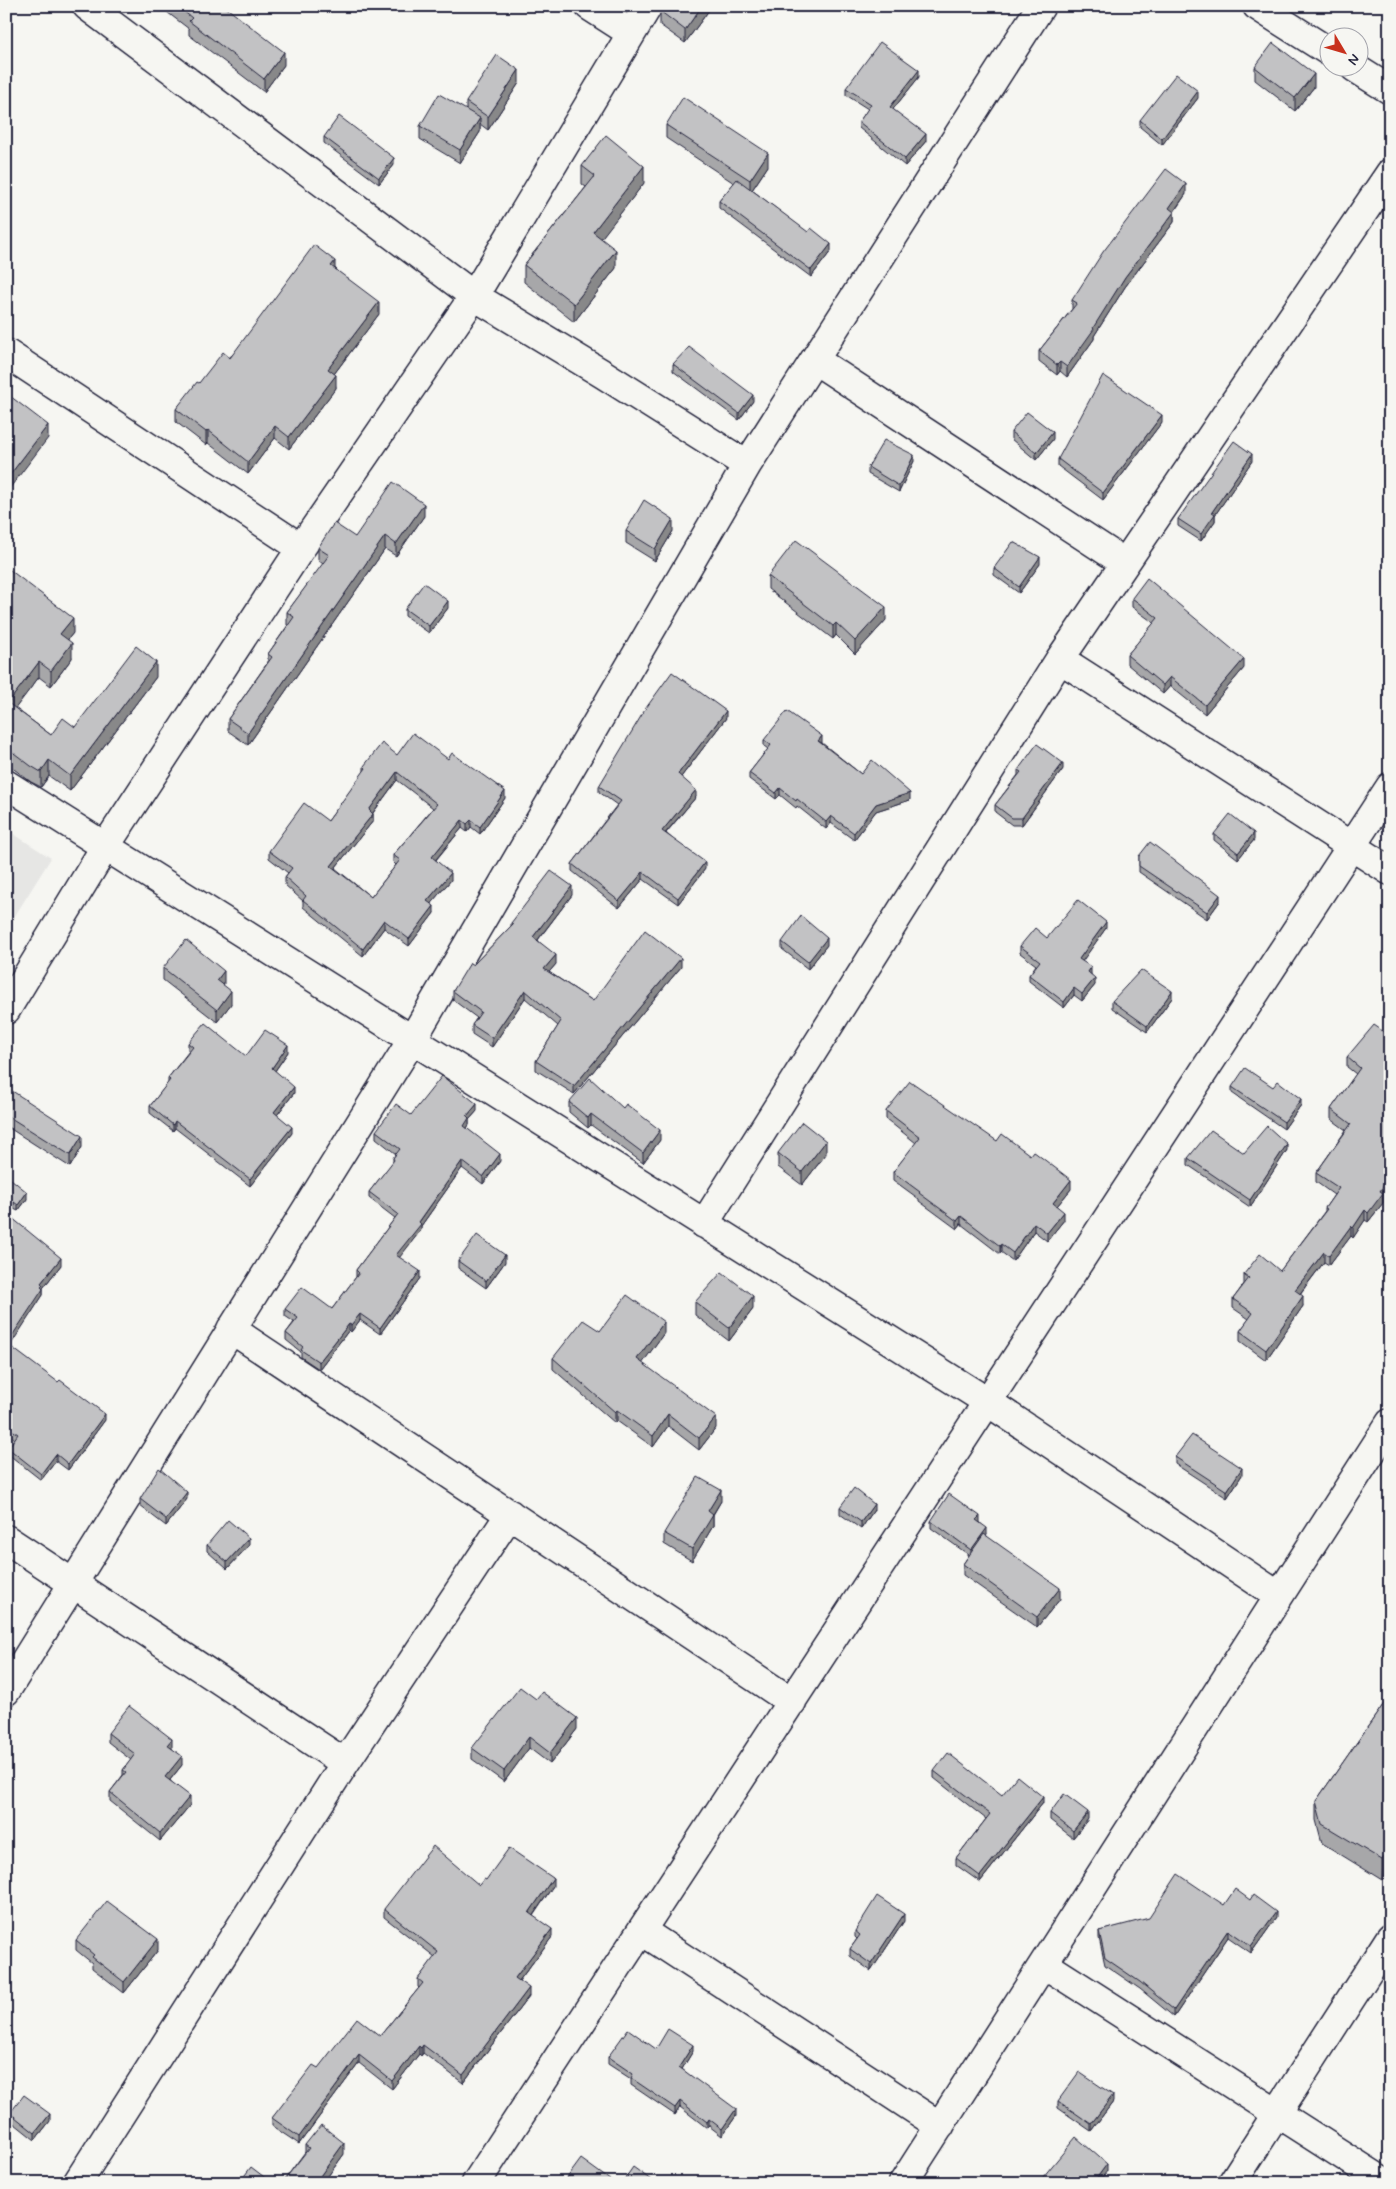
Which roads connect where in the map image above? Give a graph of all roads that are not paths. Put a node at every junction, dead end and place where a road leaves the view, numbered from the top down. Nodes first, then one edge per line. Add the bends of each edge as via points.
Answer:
1 (87, 6) edge
2 (589, 6) edge
3 (648, 6) edge
4 (1040, 6) edge
5 (1257, 6) edge
6 (631, 33) junction
7 (1318, 45) edge
8 (1368, 77) edge
9 (1390, 90) edge
10 (1390, 173) edge
11 (474, 296) junction
12 (6, 353) edge
13 (816, 360) junction
14 (748, 465) junction
15 (301, 548) junction
16 (1126, 562) junction
17 (1060, 659) junction
18 (6, 784) edge
19 (1390, 787) edge
20 (105, 847) junction
21 (1351, 847) junction
22 (1390, 871) edge
23 (6, 1010) edge
24 (412, 1040) junction
25 (704, 1224) junction
26 (231, 1329) junction
27 (988, 1402) junction
28 (1390, 1423) edge
29 (510, 1514) junction
30 (6, 1539) edge
31 (74, 1584) junction
32 (1279, 1596) junction
33 (6, 1691) edge
34 (792, 1702) junction
35 (345, 1763) junction
36 (642, 1931) junction
37 (1390, 1938) edge
38 (1044, 1964) junction
39 (1278, 2114) junction
40 (940, 2126) junction
41 (77, 2183) edge
42 (476, 2183) edge
43 (903, 2183) edge
44 (1232, 2183) edge
45 (1386, 2183) edge

1 - 11 street
2 - 6 street
3 - 6 street
4 - 13 street
5 - 7 street
6 - 11 street
8 - 9 street
10 - 16 street
11 - 14 street
11 - 15 street
12 - 15 street
13 - 14 street
13 - 16 street
14 - 24 street
15 - 20 street
16 - 17 street
17 - 21 street
17 - 25 street
18 - 20 street
19 - 21 street
20 - 23 street
20 - 24 street
21 - 22 street
21 - 27 street
24 - 25 street
24 - 26 street
25 - 27 street
26 - 29 street
26 - 31 street
27 - 32 street
27 - 34 street
28 - 32 street
29 - 34 street
29 - 35 street
30 - 31 street
31 - 33 street
31 - 35 street
32 - 38 street
34 - 36 street
35 - 41 street
36 - 40 street
36 - 42 street
37 - 39 street
38 - 39 street
38 - 40 street
39 - 44 street
39 - 45 street
40 - 43 street

